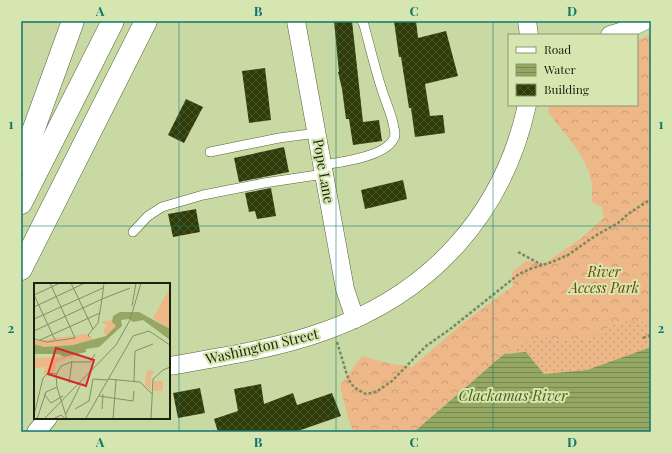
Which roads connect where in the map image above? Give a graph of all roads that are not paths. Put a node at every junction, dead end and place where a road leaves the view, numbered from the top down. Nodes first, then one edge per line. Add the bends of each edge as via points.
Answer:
1 (73, 21) edge
2 (113, 21) edge
3 (146, 21) edge
4 (296, 21) edge
5 (362, 21) edge
6 (527, 21) edge
7 (644, 21) edge
8 (529, 34) edge
9 (613, 34) edge
10 (527, 106) edge
11 (317, 132) junction
12 (210, 152) dead end
13 (21, 164) edge
14 (324, 170) junction
15 (21, 204) edge
16 (133, 232) dead end
17 (21, 269) edge
18 (355, 319) junction
19 (170, 366) edge
20 (47, 419) edge
21 (36, 432) edge

1 - 13 highway
2 - 15 highway
3 - 17 highway
4 - 11 street, Pope Lane
5 - 14 lane via 392,118 395,136 389,144 374,154
6 - 8 street
7 - 9 street
10 - 18 street, Washington Street via 506,169 463,238 416,283 383,305
11 - 12 lane
11 - 14 street, Pope Lane
14 - 16 lane via 162,207 148,216
14 - 18 street, Pope Lane via 345,289
18 - 19 street, Washington Street via 266,348
20 - 21 street

